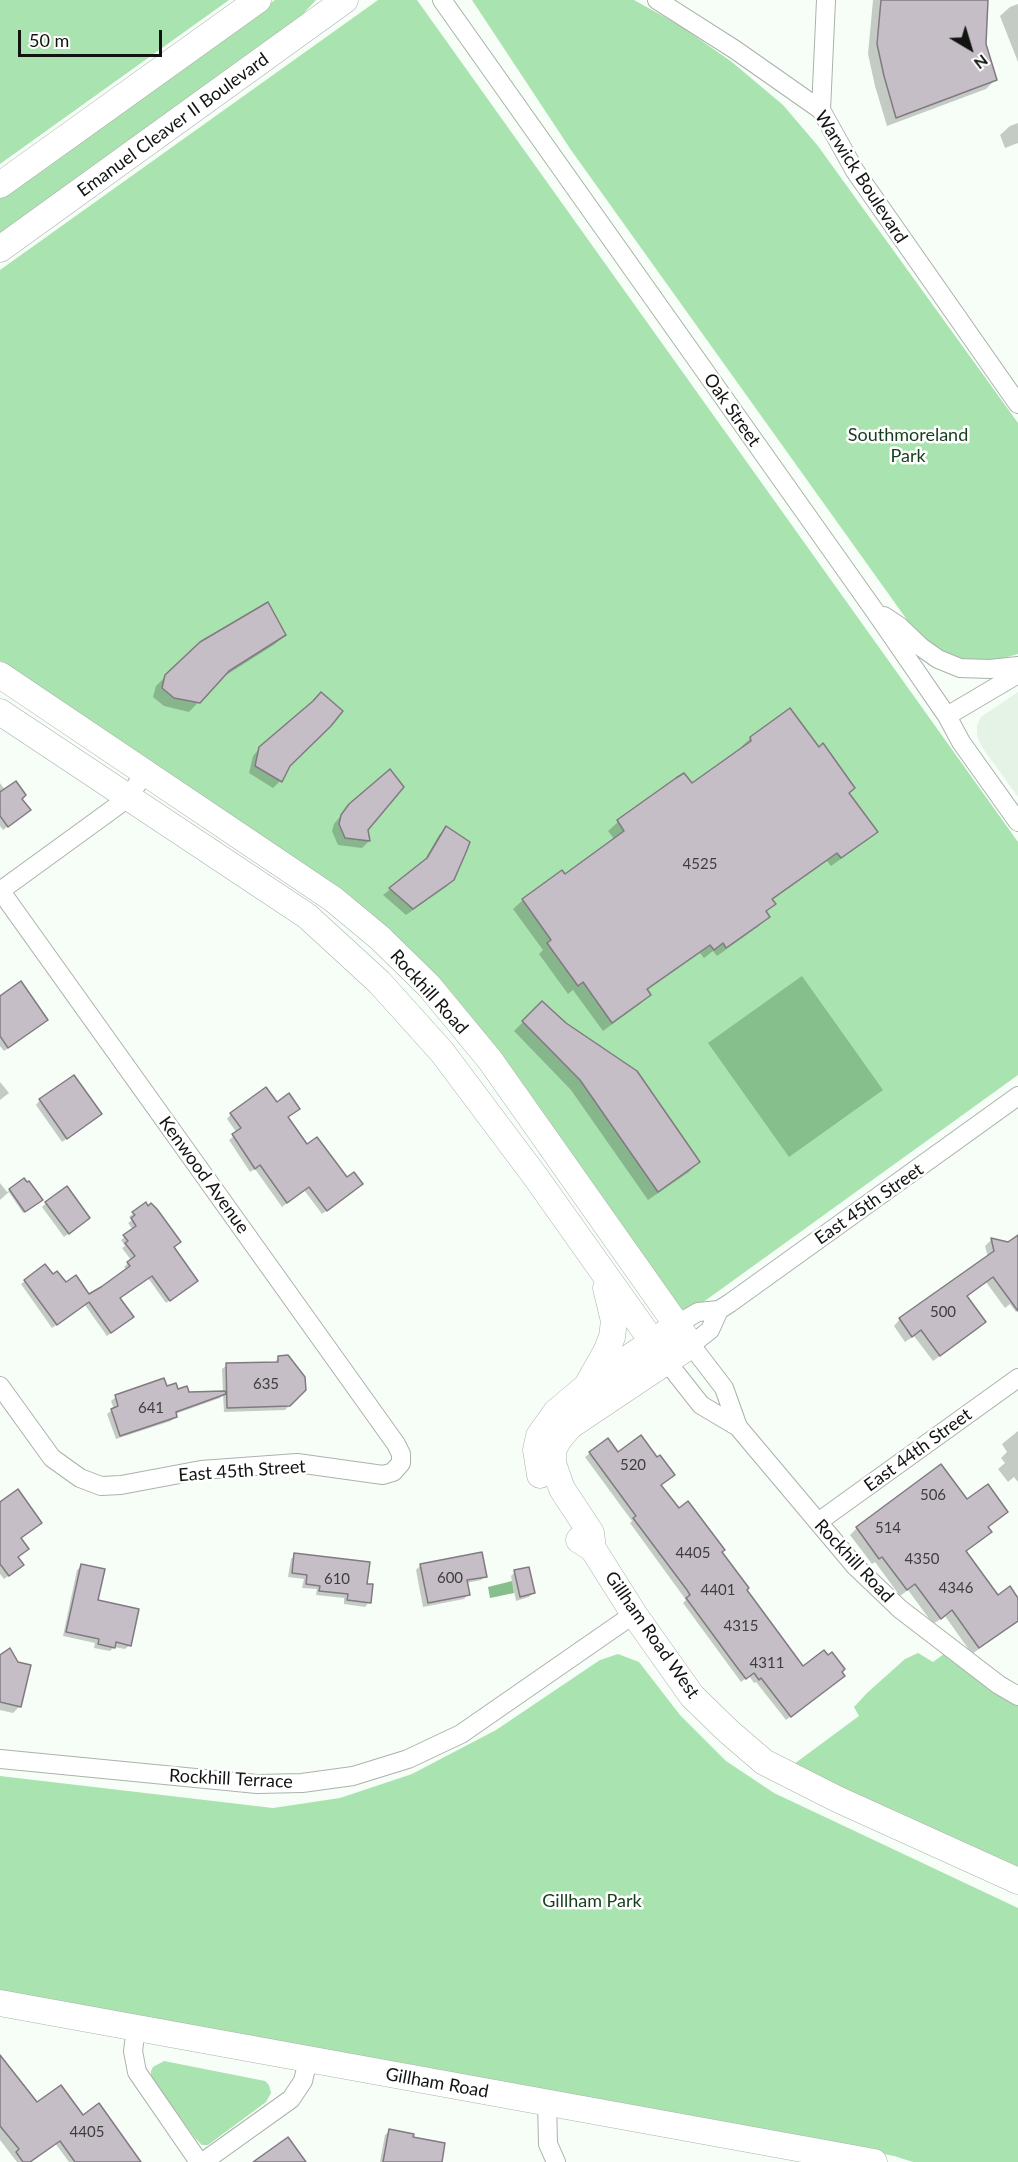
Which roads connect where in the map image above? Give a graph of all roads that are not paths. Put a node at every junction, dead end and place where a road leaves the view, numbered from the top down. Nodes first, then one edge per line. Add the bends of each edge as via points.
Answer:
1 (258, 0) edge
2 (345, 0) edge
3 (442, 0) edge
4 (657, 0) edge
5 (826, 0) edge
6 (821, 110) junction
7 (0, 185) edge
8 (0, 249) edge
9 (1018, 404) edge
10 (874, 610) junction
11 (1018, 666) edge
12 (1018, 674) edge
13 (0, 675) edge
14 (0, 712) edge
15 (947, 716) junction
16 (146, 772) junction
17 (128, 798) junction
18 (1018, 822) edge
19 (0, 890) edge
20 (1018, 1096) edge
21 (598, 1268) junction
22 (719, 1310) junction
23 (684, 1335) junction
24 (660, 1352) junction
25 (1018, 1378) edge
26 (0, 1386) edge
27 (587, 1386) junction
28 (738, 1427) junction
29 (401, 1462) joint
30 (818, 1522) junction
31 (593, 1549) junction
32 (634, 1614) junction
33 (1018, 1696) edge
34 (0, 1759) edge
35 (1018, 1881) edge
36 (0, 2003) edge
37 (136, 2028) junction
38 (308, 2060) junction
39 (547, 2102) junction
40 (201, 2162) edge
41 (556, 2162) edge
42 (874, 2162) edge

1 - 7 main road
2 - 8 main road, Emanuel Cleaver II Boulevard
3 - 10 street, Oak Street
4 - 6 street, Warwick Boulevard
5 - 6 street
6 - 9 street, Warwick Boulevard via 855,171
10 - 11 street via 938,659 960,668
10 - 15 street, Oak Street
12 - 15 street
13 - 16 main road, Rockhill Road
14 - 17 main road, Rockhill Road
15 - 18 street, Oak Street
16 - 17 street
16 - 23 main road, Rockhill Road via 333,899 429,986 489,1060
17 - 19 street
17 - 21 main road, Rockhill Road via 307,916 379,982 442,1052
19 - 29 street, Kenwood Avenue via 396,1444
20 - 22 street, East 45th Street
21 - 24 main road, Rockhill Road
21 - 27 main road via 610,1297 614,1322 606,1352
22 - 23 street, East 45th Street via 698,1312
22 - 23 street, East 45th Street via 710,1330
23 - 24 main road, East 45th Street
23 - 28 street, Rockhill Road via 724,1388
24 - 27 main road, East 45th Street
24 - 28 street, Rockhill Road via 701,1405
24 - 31 main road, East 45th Street via 570,1426 554,1450 559,1482 591,1533
25 - 30 street, East 44th Street
26 - 29 street, East 45th Street via 52,1458 80,1478 101,1486 201,1470 297,1463 383,1475 393,1472
27 - 31 main road, Gillham Road West via 546,1424 536,1450 542,1482 579,1541
28 - 30 street, Rockhill Road
30 - 33 street, Rockhill Road via 855,1566 900,1609
31 - 32 main road, Gillham Road West
32 - 34 street, Rockhill Terrace via 460,1734 408,1759 353,1776 257,1784
32 - 35 main road, Gillham Road West via 692,1696 764,1762 837,1800
36 - 37 main road, Gillham Road
37 - 38 main road, Gillham Road
37 - 40 street via 133,2051 137,2072
38 - 39 main road, Gillham Road
38 - 40 street via 303,2081 291,2099
39 - 41 street via 548,2144
39 - 42 main road, Gillham Road

